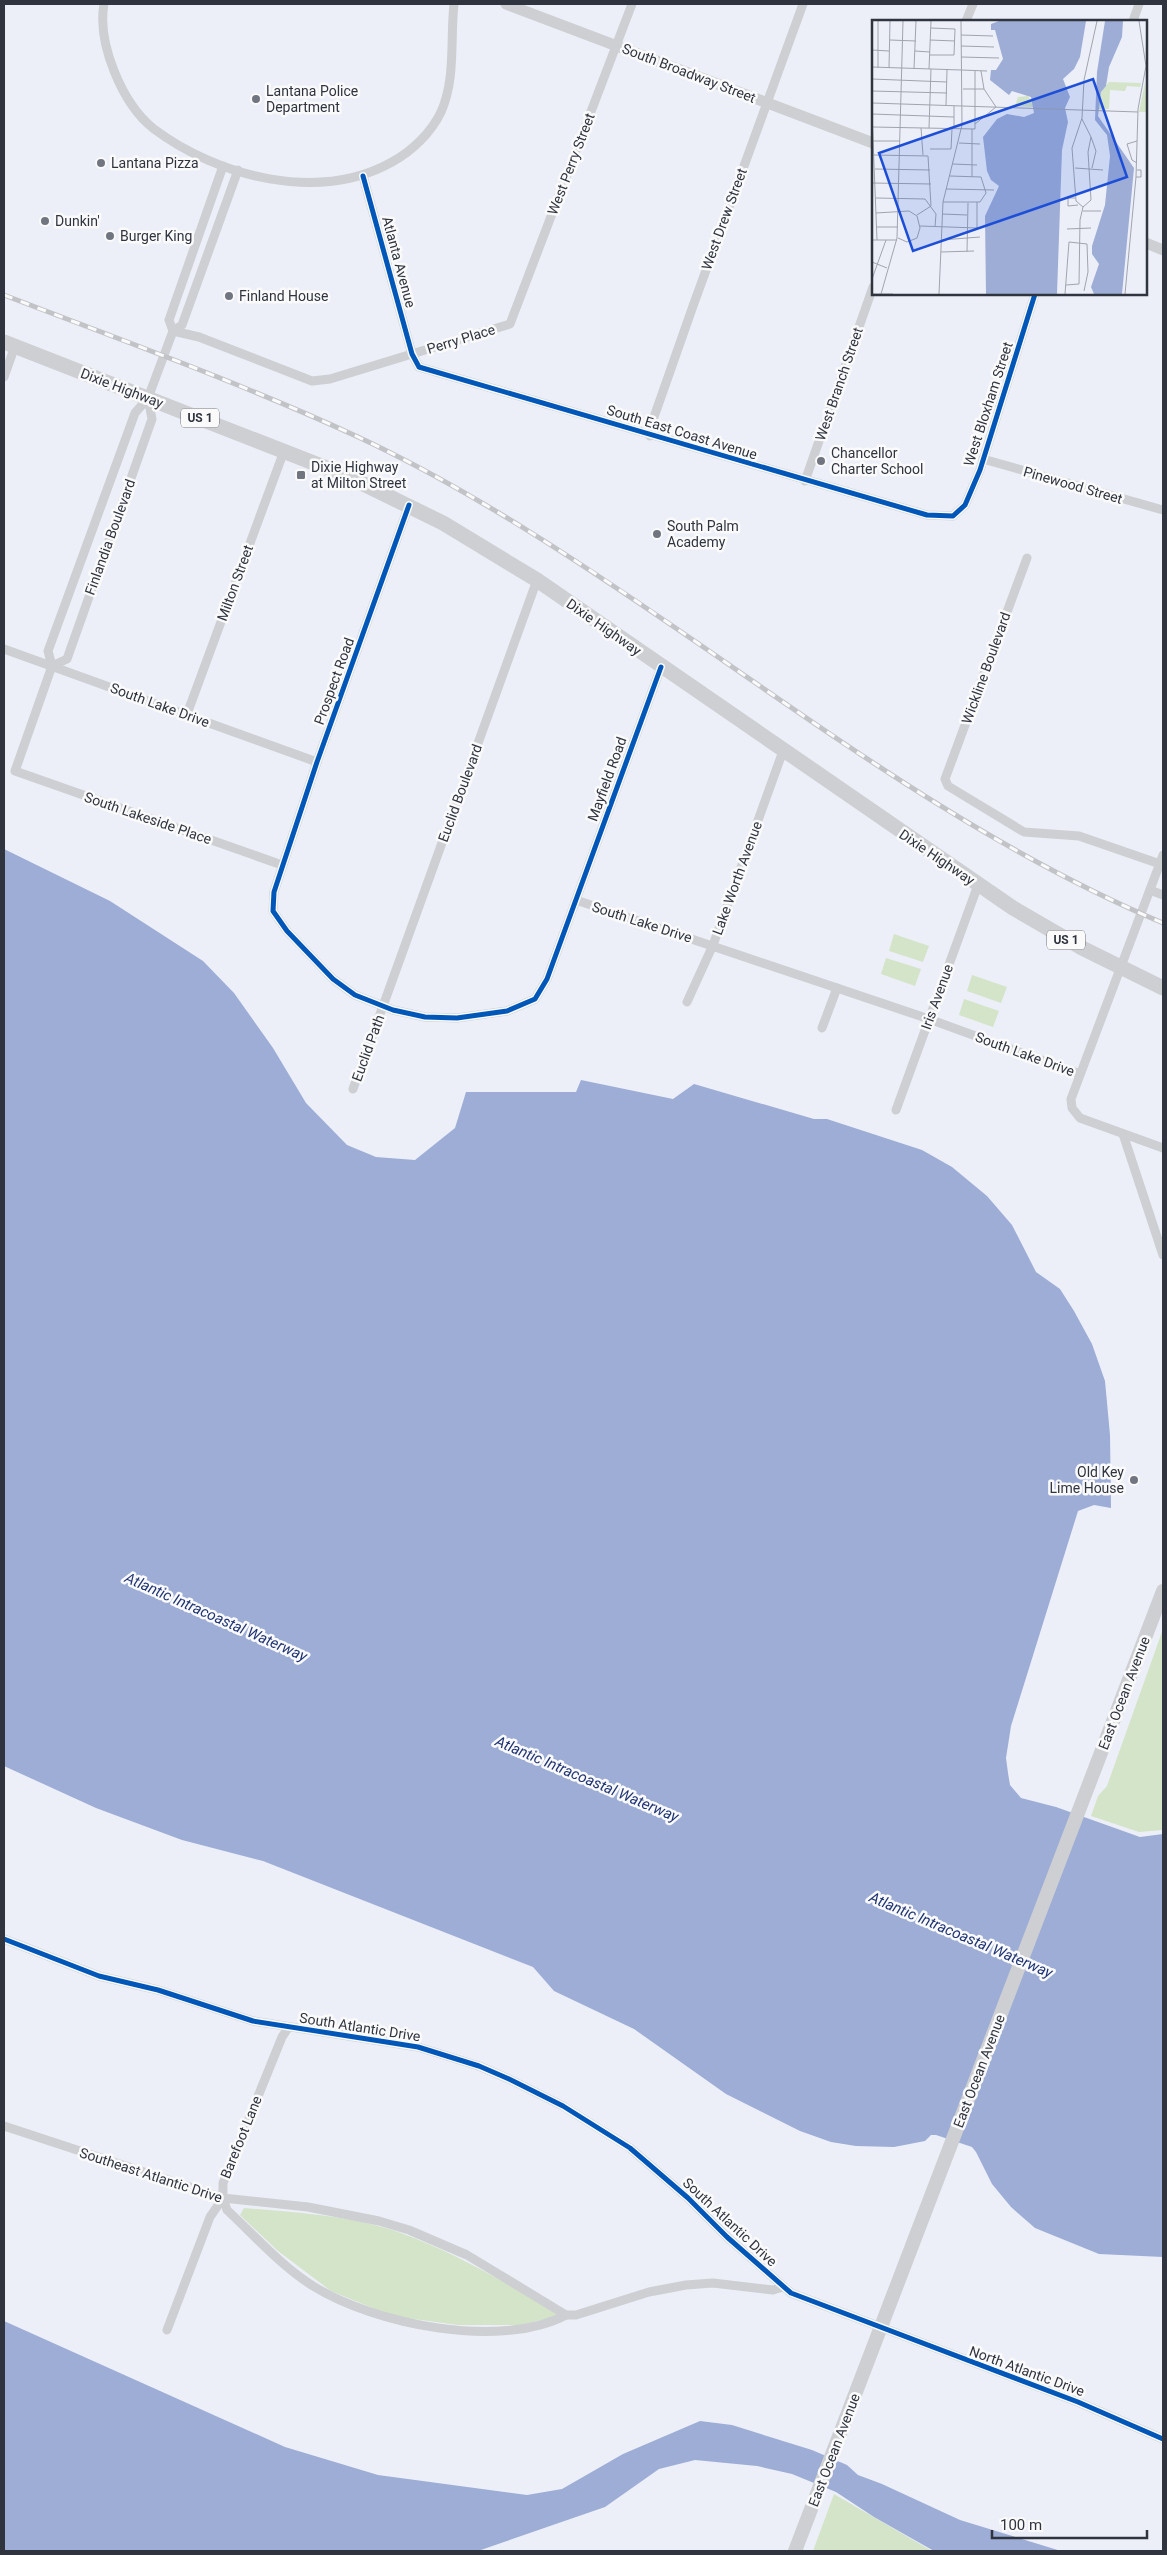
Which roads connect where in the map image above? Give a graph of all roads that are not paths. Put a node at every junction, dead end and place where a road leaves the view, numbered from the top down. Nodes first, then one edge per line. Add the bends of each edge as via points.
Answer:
1 (104, 4) edge
2 (454, 4) edge
3 (506, 4) edge
4 (632, 4) edge
5 (803, 4) edge
6 (973, 4) edge
7 (1139, 4) edge
8 (966, 20) edge
9 (1133, 20) edge
10 (617, 46) junction
11 (766, 102) junction
12 (872, 143) edge
13 (224, 166) junction
14 (238, 170) junction
15 (363, 176) junction
16 (1147, 243) edge
17 (1163, 250) edge
18 (872, 290) edge
19 (1035, 295) edge
20 (510, 324) joint
21 (173, 331) junction
22 (9, 344) edge
23 (412, 354) junction
24 (4, 377) edge
25 (148, 398) junction
26 (650, 436) junction
27 (284, 451) junction
28 (983, 459) junction
29 (805, 481) junction
30 (409, 505) junction
31 (1163, 510) edge
32 (953, 516) joint
33 (1027, 558) dead end
34 (537, 580) junction
35 (4, 649) edge
36 (52, 666) junction
37 (661, 667) junction
38 (187, 714) junction
39 (783, 751) junction
40 (316, 762) junction
41 (14, 771) joint
42 (1162, 860) edge
43 (282, 865) junction
44 (978, 885) junction
45 (1150, 890) junction
46 (1163, 895) edge
47 (576, 900) junction
48 (713, 945) junction
49 (1120, 969) junction
50 (837, 988) junction
51 (1163, 988) edge
52 (687, 1002) dead end
53 (382, 1006) junction
54 (929, 1019) junction
55 (822, 1028) dead end
56 (1080, 1074) junction
57 (353, 1089) dead end
58 (896, 1110) dead end
59 (1123, 1134) junction
60 (1163, 1148) edge
61 (1163, 1255) edge
62 (1163, 1592) edge
63 (4, 1939) edge
64 (288, 2028) junction
65 (4, 2126) edge
66 (223, 2198) junction
67 (783, 2287) junction
68 (566, 2315) junction
69 (881, 2328) junction
70 (167, 2330) dead end
71 (1163, 2439) edge
72 (795, 2551) edge

1 - 13 street via 104,42 109,59 124,90 144,119 184,147
2 - 15 street via 449,82 441,112 420,141 405,154
3 - 10 street, South Broadway Street
4 - 10 street, West Perry Street
5 - 11 street, West Drew Street
6 - 8 street
7 - 9 street
10 - 11 street, South Broadway Street
10 - 20 street, West Perry Street
11 - 12 street, South Broadway Street
11 - 26 street, West Drew Street via 657,408
13 - 14 street
13 - 21 street, Finlandia Boulevard via 169,320
14 - 15 street via 306,184
14 - 21 street, Finlandia Boulevard via 182,325
15 - 23 street, Atlanta Avenue
16 - 17 street
18 - 29 street, West Branch Street
19 - 28 street, West Bloxham Street
20 - 23 street, Perry Place
21 - 23 street via 199,337 312,380 330,379
21 - 25 street, Finlandia Boulevard
22 - 24 street
22 - 25 main road, Dixie Highway / US 1
23 - 26 street, South East Coast Avenue via 419,368 433,373 641,430
25 - 27 main road, Dixie Highway / US 1
25 - 36 street, Finlandia Boulevard via 135,413 48,651
25 - 36 street, Finlandia Boulevard via 152,419 67,659
26 - 29 street, South East Coast Avenue
27 - 30 main road, Dixie Highway / US 1
27 - 38 street, Milton Street
28 - 31 street, Pinewood Street
28 - 32 street, West Bloxham Street via 965,504
29 - 32 street, South East Coast Avenue via 927,516
30 - 34 main road, Dixie Highway / US 1
30 - 40 street, Prospect Road
33 - 42 street, Wickline Boulevard via 945,779 948,786 1024,832 1079,836
34 - 37 main road, Dixie Highway / US 1
34 - 53 street, Euclid Boulevard
35 - 36 street, South Lake Drive
36 - 38 street, South Lake Drive
36 - 41 street, Finlandia Boulevard
37 - 39 main road, Dixie Highway / US 1
37 - 47 street, Mayfield Road
38 - 40 street, South Lake Drive
39 - 44 main road, Dixie Highway / US 1
39 - 48 street, Lake Worth Avenue
40 - 43 street, Prospect Road
41 - 43 street, South Lakeside Place
42 - 45 street
43 - 53 street, South Lake Drive via 274,892 273,911 286,931 333,979 355,995
44 - 49 main road, Dixie Highway / US 1
44 - 54 street, Iris Avenue
45 - 46 street
45 - 49 street
47 - 48 street, South Lake Drive
47 - 53 street, South Lake Drive via 547,979 535,999 507,1011 457,1018 425,1018
48 - 50 street, South Lake Drive
48 - 52 street, Lake Worth Avenue
49 - 51 main road, Dixie Highway / US 1
49 - 56 street
50 - 54 street, South Lake Drive
50 - 55 street
53 - 57 street, Euclid Path
54 - 56 street, South Lake Drive
54 - 58 street, Iris Avenue
56 - 59 street, South Lake Drive via 1071,1100 1072,1108 1080,1118
59 - 60 street
59 - 61 street
62 - 69 main road, East Ocean Avenue
63 - 64 street, South Atlantic Drive via 99,1976 158,1990 253,2022
64 - 66 street, Barefoot Lane via 222,2182
64 - 67 street, South Atlantic Drive via 418,2046 479,2066 527,2087 630,2148
65 - 66 street, Southeast Atlantic Drive
66 - 68 street, Southeast Atlantic Drive via 308,2207 409,2230 467,2255
66 - 68 street via 227,2210 299,2275 336,2298 382,2316 436,2328 470,2331 532,2326
66 - 70 street, Barefoot Lane via 210,2217
67 - 68 street via 773,2290 713,2284 686,2285
67 - 69 street, South Atlantic Drive
69 - 71 street, North Atlantic Drive via 1078,2402
69 - 72 main road, East Ocean Avenue

